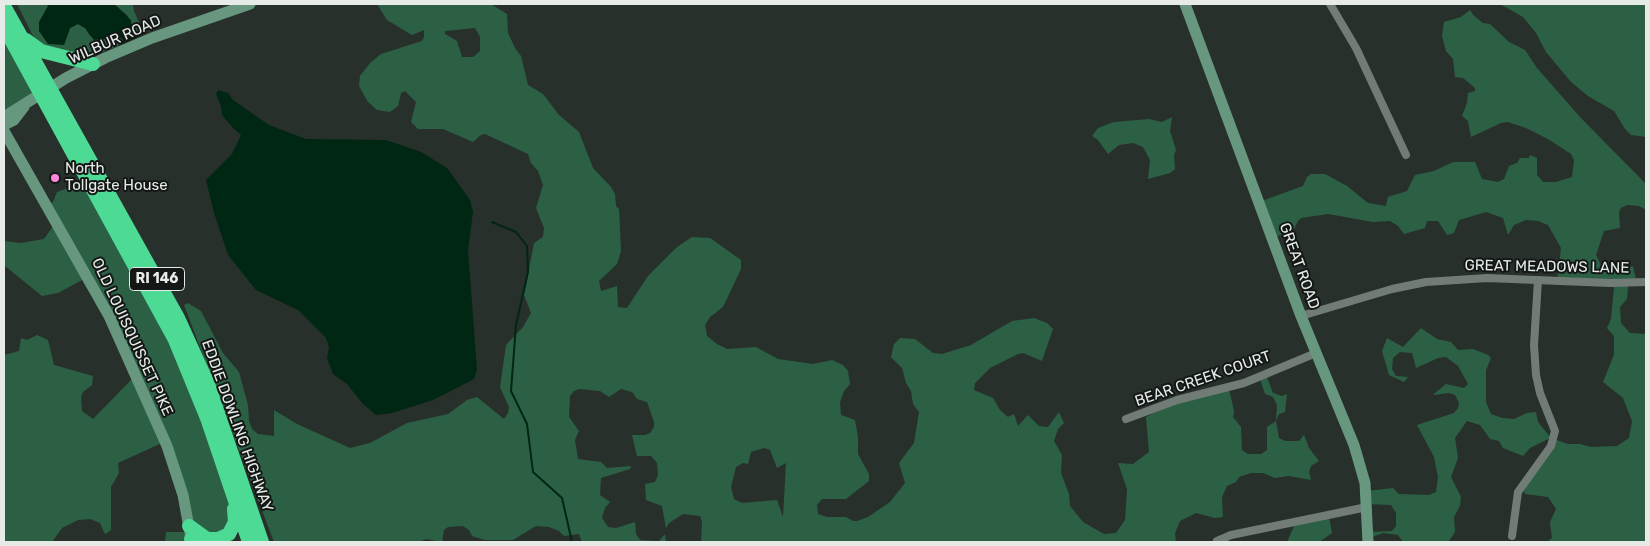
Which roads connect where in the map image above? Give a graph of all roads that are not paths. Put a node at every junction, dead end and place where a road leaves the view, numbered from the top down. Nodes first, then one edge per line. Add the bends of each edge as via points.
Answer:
1 (250, 4) edge
2 (1185, 4) edge
3 (1330, 4) edge
4 (4, 6) edge
5 (4, 27) edge
6 (18, 32) junction
7 (93, 64) junction
8 (26, 104) junction
9 (4, 117) edge
10 (4, 125) edge
11 (4, 131) edge
12 (1406, 155) dead end
13 (1538, 280) junction
14 (1646, 282) edge
15 (1301, 316) junction
16 (1316, 353) junction
17 (1126, 419) dead end
18 (233, 493) junction
19 (1367, 507) junction
20 (190, 536) edge
21 (1512, 536) dead end
22 (1217, 541) edge
23 (249, 542) edge
24 (262, 542) edge
25 (1368, 542) edge

1 - 7 street, WILBUR ROAD via 139,43
2 - 15 street, GREAT ROAD
3 - 12 street via 1356,48
4 - 6 highway, EDDIE DOWLING HIGHWAY / RI 146
5 - 18 highway, EDDIE DOWLING HIGHWAY / RI 146 via 171,332 197,392
6 - 7 highway via 41,51
6 - 24 highway, EDDIE DOWLING HIGHWAY / RI 146 via 178,318 208,384
7 - 8 street, WILBUR ROAD
8 - 9 street, WILBUR ROAD
8 - 10 street, WILBUR ROAD via 14,120
11 - 20 street, OLD LOUISQUISSET PIKE via 109,316 167,446 183,495
13 - 14 street, GREAT MEADOWS LANE
13 - 15 street, GREAT MEADOWS LANE via 1487,278 1426,282
13 - 21 street via 1535,366 1540,393 1555,431 1551,446 1518,492
15 - 16 street, GREAT ROAD
16 - 17 street, BEAR CREEK COURT via 1244,383 1177,400
16 - 19 street, GREAT ROAD via 1358,458
18 - 20 highway via 233,529 224,536 207,539
18 - 23 highway, EDDIE DOWLING HIGHWAY / RI 146
19 - 22 street via 1231,535
19 - 25 street, GREAT ROAD

